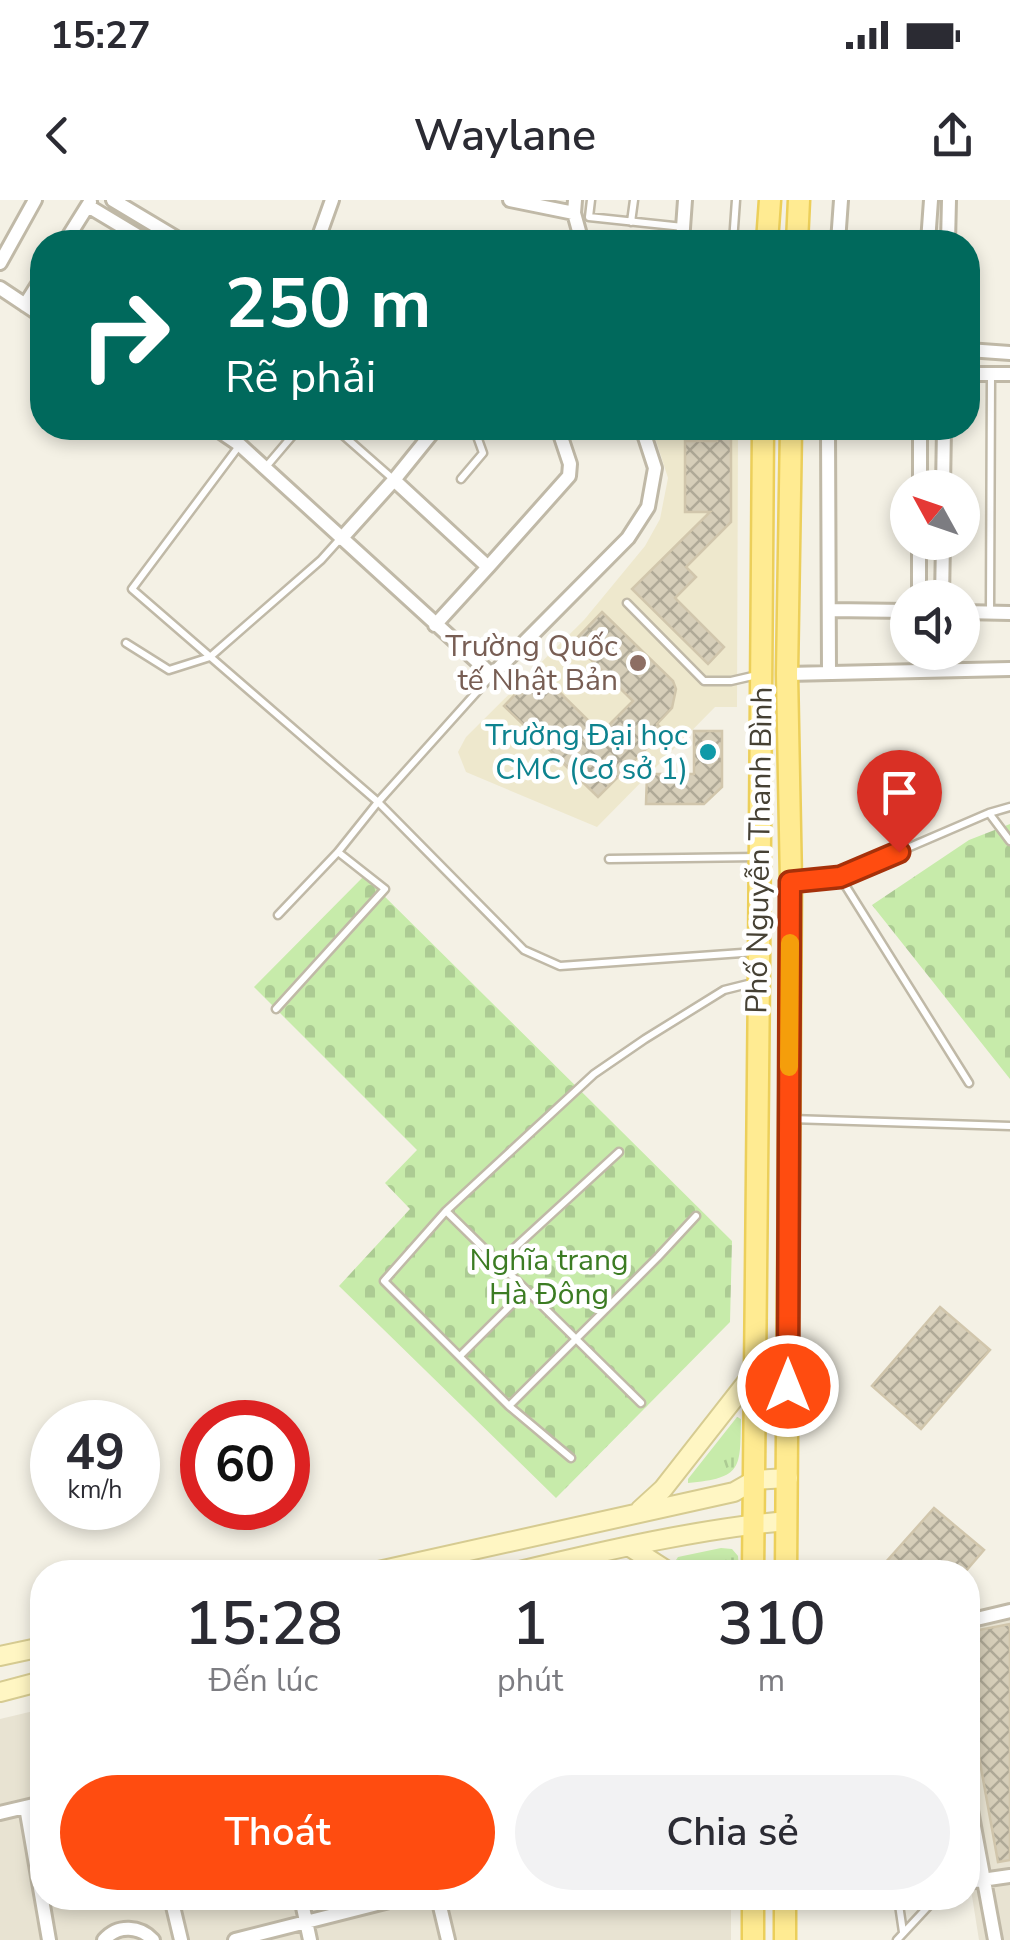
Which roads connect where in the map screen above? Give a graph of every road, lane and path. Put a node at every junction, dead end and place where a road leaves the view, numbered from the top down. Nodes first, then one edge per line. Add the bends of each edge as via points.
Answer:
1 (34, 200) edge
2 (114, 200) edge
3 (332, 200) edge
4 (510, 200) edge
5 (592, 200) edge
6 (634, 200) edge
7 (686, 200) edge
8 (736, 200) edge
9 (770, 200) edge
10 (799, 200) edge
11 (841, 200) edge
12 (931, 200) edge
13 (949, 200) edge
14 (90, 203) edge
15 (574, 207) edge
16 (631, 222) junction
17 (682, 226) junction
18 (73, 230) edge
19 (130, 230) edge
20 (163, 230) edge
21 (323, 230) edge
22 (682, 230) edge
23 (734, 230) edge
24 (768, 230) edge
25 (798, 230) edge
26 (839, 230) edge
27 (929, 230) edge
28 (948, 230) edge
29 (0, 262) edge
30 (0, 288) edge
31 (30, 297) edge
32 (25, 305) junction
33 (30, 308) edge
34 (980, 351) edge
35 (1010, 353) edge
36 (980, 374) edge
37 (990, 374) junction
38 (1010, 374) edge
39 (233, 440) edge
40 (288, 440) edge
41 (349, 440) edge
42 (426, 440) edge
43 (478, 440) edge
44 (562, 440) edge
45 (646, 440) edge
46 (763, 440) edge
47 (792, 440) edge
48 (828, 440) edge
49 (920, 440) edge
50 (944, 440) edge
51 (240, 445) junction
52 (264, 468) junction
53 (920, 470) edge
54 (944, 470) edge
55 (461, 479) dead end
56 (394, 480) junction
57 (340, 539) junction
58 (488, 567) junction
59 (627, 603) dead end
60 (830, 610) junction
61 (890, 611) edge
62 (980, 613) edge
63 (990, 613) junction
64 (1010, 613) edge
65 (434, 625) junction
66 (126, 643) dead end
67 (210, 657) junction
68 (1010, 668) edge
69 (829, 673) junction
70 (787, 674) junction
71 (492, 675) junction
72 (761, 675) junction
73 (378, 802) junction
74 (1010, 806) edge
75 (989, 813) junction
76 (1010, 842) edge
77 (338, 852) junction
78 (759, 857) junction
79 (609, 859) dead end
80 (840, 877) junction
81 (790, 882) junction
82 (278, 915) dead end
83 (758, 952) junction
84 (757, 982) junction
85 (276, 1009) dead end
86 (969, 1082) dead end
87 (789, 1118) junction
88 (1010, 1126) edge
89 (619, 1152) dead end
90 (446, 1211) junction
91 (696, 1216) dead end
92 (498, 1263) junction
93 (526, 1290) junction
94 (576, 1339) junction
95 (460, 1356) junction
96 (757, 1368) junction
97 (641, 1403) dead end
98 (509, 1406) junction
99 (571, 1458) dead end
100 (788, 1478) junction
101 (755, 1480) junction
102 (638, 1512) junction
103 (787, 1521) junction
104 (754, 1524) junction
105 (630, 1547) junction
106 (427, 1560) edge
107 (588, 1560) edge
108 (650, 1560) edge
109 (753, 1560) edge
110 (786, 1560) edge
111 (1010, 1610) edge
112 (980, 1618) edge
113 (30, 1650) edge
114 (0, 1656) edge
115 (30, 1685) edge
116 (0, 1692) edge
117 (30, 1806) edge
118 (26, 1807) junction
119 (0, 1812) edge
120 (30, 1830) edge
121 (980, 1868) edge
122 (1010, 1876) edge
123 (982, 1880) junction
124 (44, 1910) edge
125 (174, 1910) edge
126 (304, 1910) edge
127 (358, 1910) edge
128 (441, 1910) edge
129 (752, 1910) edge
130 (785, 1910) edge
131 (900, 1910) edge
132 (925, 1910) edge
133 (307, 1924) junction
134 (903, 1933) junction
135 (49, 1940) edge
136 (104, 1940) edge
137 (154, 1940) edge
138 (181, 1940) edge
139 (235, 1940) edge
140 (310, 1940) edge
141 (448, 1940) edge
142 (753, 1940) edge
143 (785, 1940) edge
144 (897, 1940) edge
145 (995, 1940) edge

1 - 29 street
2 - 20 street
3 - 21 street
4 - 15 street
5 - 16 lane via 590,218
6 - 16 lane
7 - 17 street
8 - 23 lane
9 - 24 main road
10 - 25 main road
11 - 26 street
12 - 27 street
13 - 28 street
14 - 18 street
14 - 19 street
16 - 17 lane
17 - 22 street
30 - 32 street
31 - 32 street
32 - 33 street
34 - 35 street
36 - 37 street
37 - 38 street
37 - 63 lane
39 - 51 street
40 - 52 lane
41 - 56 lane
42 - 56 street
43 - 55 lane via 482,453
44 - 58 street via 568,476
45 - 71 street via 655,468 648,507 628,538
46 - 72 main road, Phố Nguyễn Thanh Bình
47 - 70 main road, Phố Nguyễn Thanh Bình
48 - 60 street
49 - 53 street
50 - 54 street
51 - 52 street
51 - 67 lane via 132,589
52 - 57 street
56 - 57 street
56 - 58 street
57 - 65 street
57 - 67 lane
58 - 65 street
59 - 72 lane via 704,681
60 - 61 street
60 - 69 street
62 - 63 street
63 - 64 street
65 - 71 street
66 - 67 lane via 170,670
67 - 73 lane
68 - 69 street
69 - 70 street
70 - 81 main road, Phố Nguyễn Thanh Bình
71 - 73 lane
72 - 78 main road, Phố Nguyễn Thanh Bình
73 - 77 lane
73 - 83 lane via 524,950 560,966
74 - 75 lane
75 - 76 lane
75 - 80 lane
77 - 82 lane
77 - 85 lane via 385,889
78 - 79 lane
78 - 83 main road, Phố Nguyễn Thanh Bình
80 - 81 lane
80 - 86 lane
81 - 87 main road, Phố Nguyễn Thanh Bình
83 - 84 main road, Phố Nguyễn Thanh Bình
84 - 90 lane via 724,990 594,1074
84 - 96 main road, Phố Nguyễn Thanh Bình
87 - 88 lane
87 - 100 main road, Phố Nguyễn Thanh Bình
89 - 92 lane
90 - 92 lane
90 - 95 lane via 384,1281
91 - 94 lane
92 - 93 lane
93 - 94 lane
93 - 95 lane
94 - 97 lane
94 - 98 lane
95 - 98 lane
96 - 101 main road, Phố Nguyễn Thanh Bình
96 - 102 main road
98 - 99 lane
100 - 101 main road
100 - 103 main road, Phố Nguyễn Thanh Bình
101 - 102 main road via 734,1492
101 - 104 main road, Phố Nguyễn Thanh Bình
102 - 106 main road
103 - 104 main road
103 - 110 main road, Phố Nguyễn Thanh Bình
104 - 105 main road
104 - 109 main road, Phố Nguyễn Thanh Bình
105 - 107 main road
105 - 108 main road
111 - 112 street
113 - 114 main road
115 - 116 main road
117 - 118 street
118 - 119 street
118 - 120 street
121 - 123 street
122 - 123 street
123 - 145 street
124 - 135 street
125 - 138 street
126 - 133 street
127 - 133 street
128 - 141 street
129 - 142 main road
130 - 143 main road
131 - 134 lane
132 - 134 lane
133 - 139 street
133 - 140 street
134 - 144 lane
136 - 137 street via 131,1928

